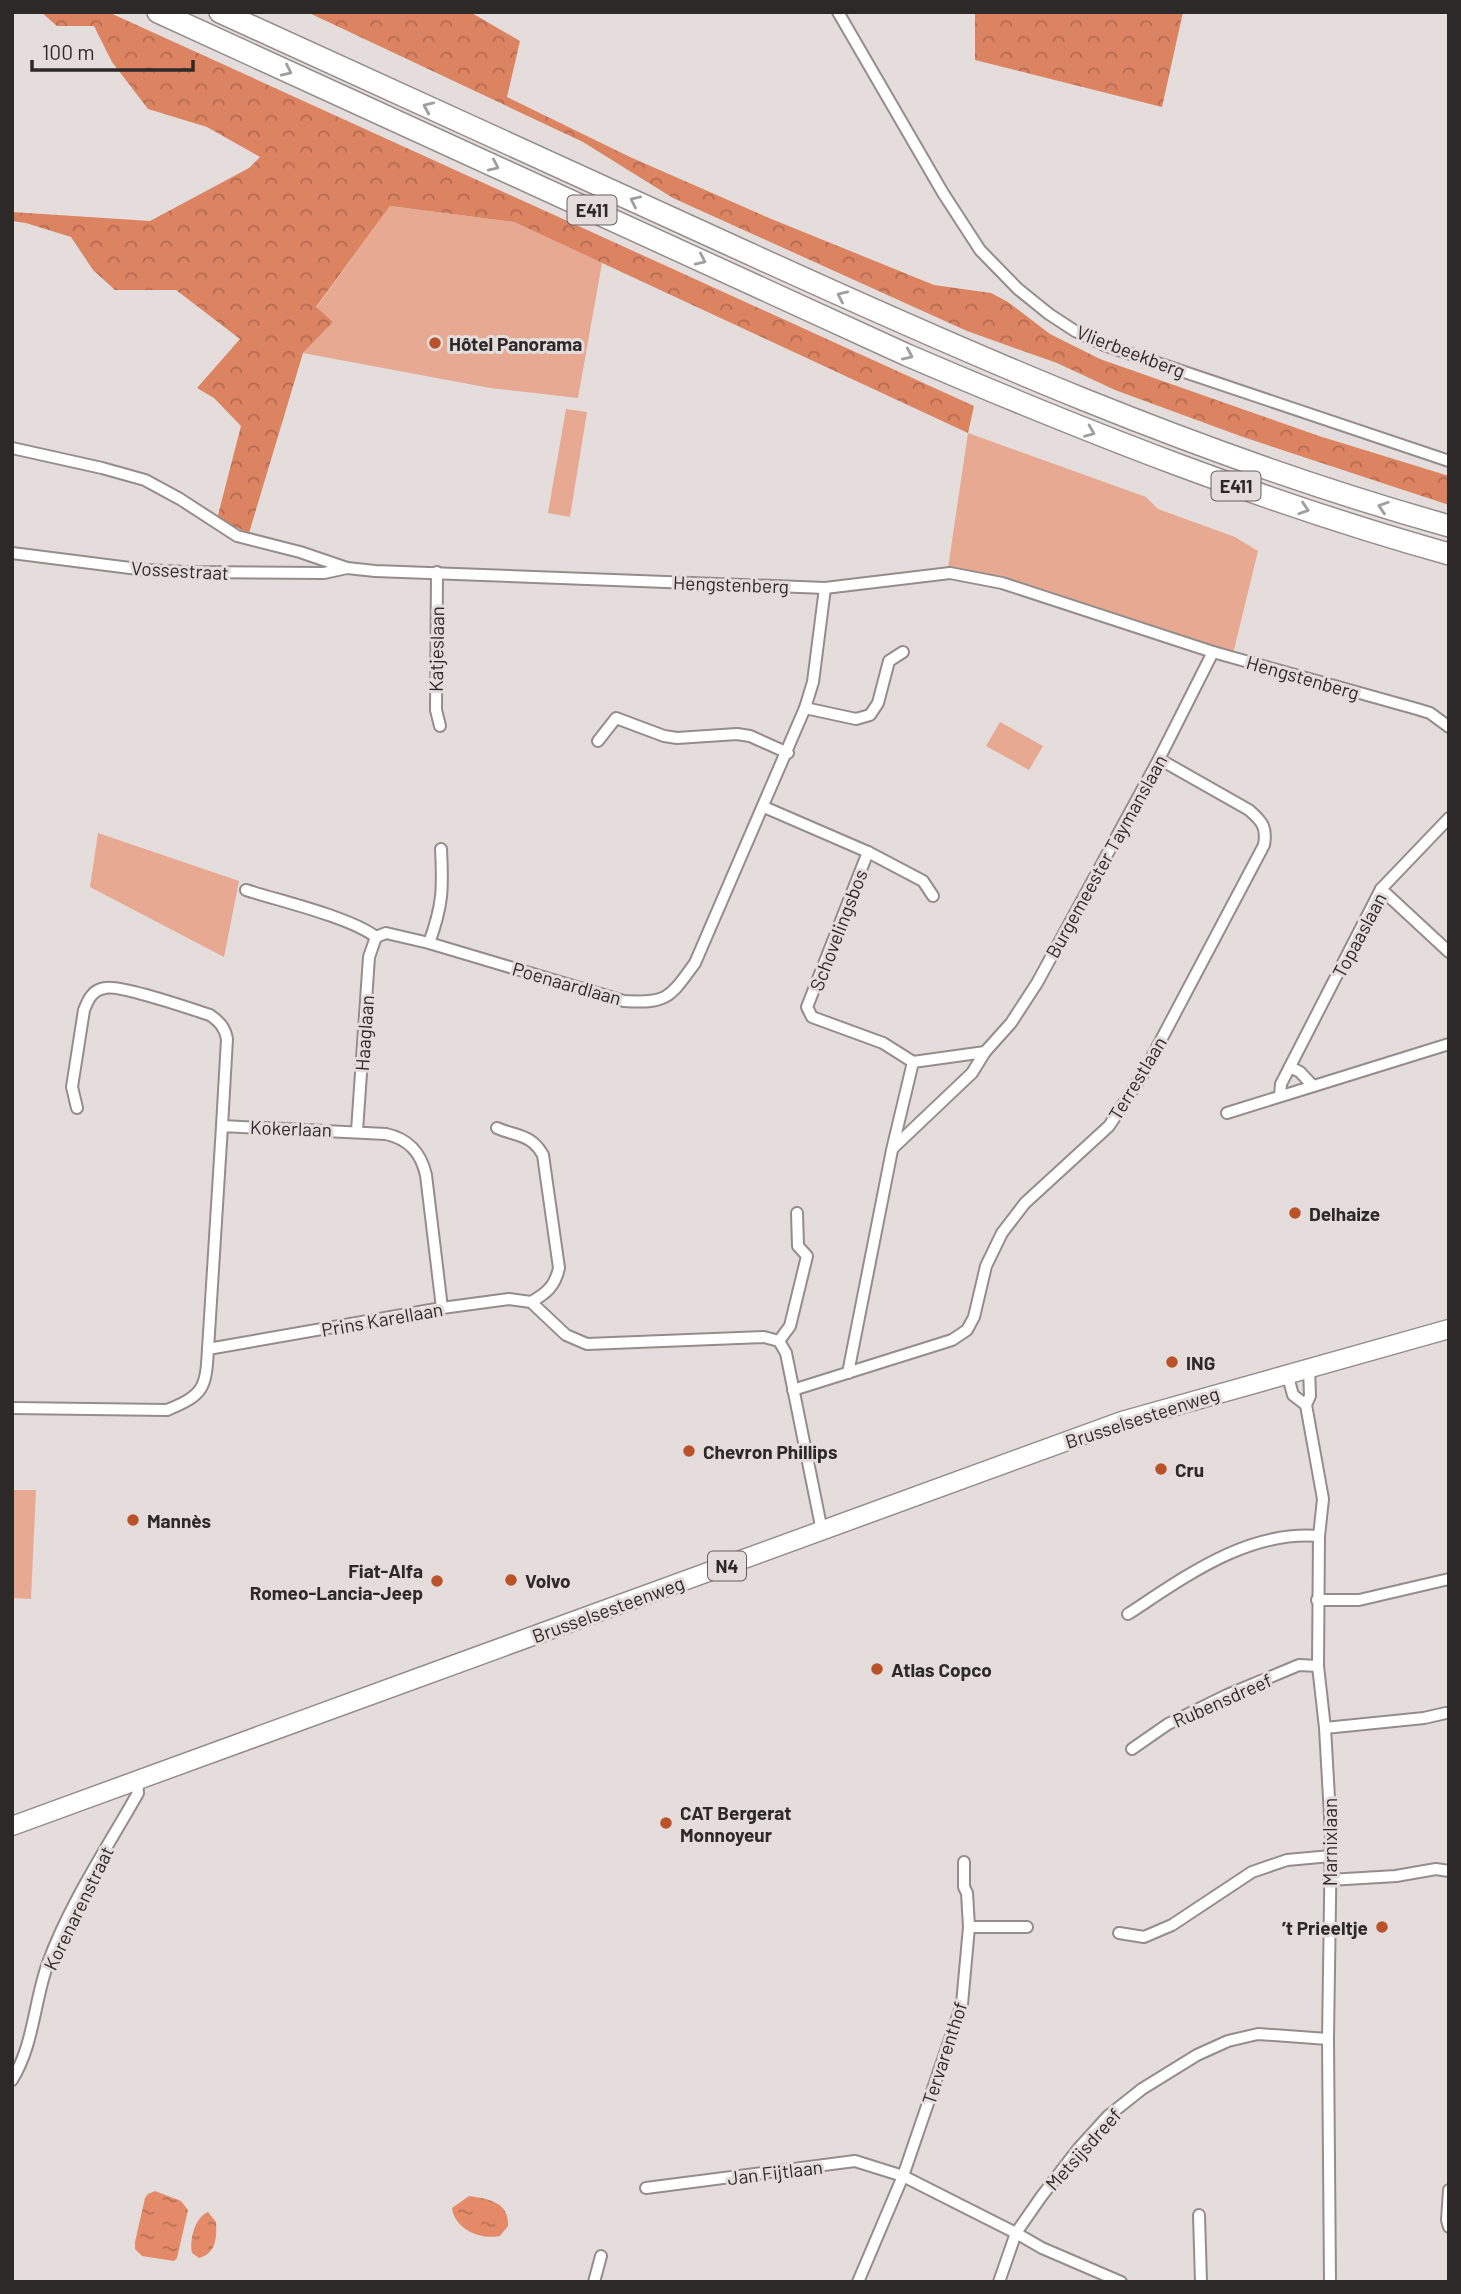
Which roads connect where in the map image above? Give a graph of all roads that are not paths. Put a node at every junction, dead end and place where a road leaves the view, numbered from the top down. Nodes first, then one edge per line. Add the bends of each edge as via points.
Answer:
1 (158, 12) edge
2 (220, 12) edge
3 (838, 12) edge
4 (12, 449) edge
5 (1449, 461) edge
6 (1449, 526) edge
7 (12, 553) edge
8 (1449, 554) edge
9 (347, 568) junction
10 (437, 572) junction
11 (825, 588) junction
12 (903, 652) dead end
13 (1213, 652) junction
14 (806, 708) junction
15 (440, 726) dead end
16 (1449, 727) edge
17 (598, 741) dead end
18 (788, 753) junction
19 (1160, 759) junction
20 (764, 807) junction
21 (1449, 818) edge
22 (441, 849) dead end
23 (868, 852) junction
24 (1381, 889) junction
25 (246, 890) dead end
26 (933, 896) dead end
27 (376, 937) junction
28 (429, 943) junction
29 (1449, 952) edge
30 (1449, 1044) edge
31 (985, 1052) junction
32 (913, 1062) junction
33 (1290, 1067) junction
34 (1313, 1086) junction
35 (1280, 1096) junction
36 (77, 1108) dead end
37 (1227, 1113) dead end
38 (222, 1126) junction
39 (497, 1128) dead end
40 (357, 1131) junction
41 (892, 1150) junction
42 (797, 1213) dead end
43 (531, 1302) junction
44 (442, 1308) junction
45 (1449, 1329) edge
46 (779, 1342) junction
47 (208, 1349) junction
48 (1309, 1368) junction
49 (848, 1373) junction
50 (1287, 1373) junction
51 (793, 1390) junction
52 (1306, 1405) junction
53 (12, 1408) edge
54 (822, 1531) junction
55 (1319, 1536) junction
56 (1449, 1579) edge
57 (1318, 1601) junction
58 (1128, 1614) dead end
59 (1318, 1666) junction
60 (1446, 1713) dead end
61 (1325, 1728) junction
62 (1132, 1749) dead end
63 (137, 1780) junction
64 (12, 1826) edge
65 (1331, 1856) junction
66 (964, 1861) dead end
67 (1449, 1864) edge
68 (1436, 1869) junction
69 (1449, 1871) edge
70 (1329, 1880) junction
71 (969, 1927) junction
72 (1027, 1927) dead end
73 (1119, 1933) dead end
74 (1328, 2039) junction
75 (12, 2080) edge
76 (902, 2176) junction
77 (646, 2188) dead end
78 (1449, 2190) edge
79 (1199, 2215) dead end
80 (1449, 2227) edge
81 (1016, 2233) junction
82 (601, 2256) dead end
83 (594, 2282) edge
84 (858, 2282) edge
85 (999, 2282) edge
86 (1122, 2282) edge
87 (1201, 2282) edge
88 (1330, 2282) edge

1 -> 8 highway, E411 via 1027,406 1254,492
6 -> 2 highway, E411 via 1261,467 1039,383
3 - 5 street, Vlierbeekberg via 975,244 1049,314 1104,345
4 - 9 street, Hengstenberg via 145,480 237,536
7 - 9 street, Vossestraat via 186,572 324,573
9 - 10 street, Hengstenberg
10 - 11 street, Hengstenberg
10 - 15 street, Katjeslaan via 436,710
11 - 13 street, Hengstenberg via 950,573 1002,583
11 - 14 street, Poenaardlaan
12 - 14 street via 889,661 878,703 870,715 856,719
13 - 16 street, Hengstenberg via 1430,713
13 - 19 street, Burgemeester Taymanslaan
14 - 18 street, Poenaardlaan
17 - 18 street via 617,718 677,738 750,736
18 - 20 street, Poenaardlaan
19 - 31 street, Burgemeester Taymanslaan via 1037,983
19 - 49 street, Terrestlaan via 1249,810 1266,831 1264,845 1143,1074 1110,1126 1025,1203 1002,1233 986,1266 967,1330 952,1340
20 - 23 street, Schovelingsbos
20 - 28 street, Poenaardlaan via 695,963 671,995 649,1003 624,1001
21 - 24 street, Topaaslaan
22 - 28 street via 443,894
23 - 26 street, Schovelingsbos via 923,881
23 - 32 street, Schovelingsbos via 807,1007 812,1017 883,1043
24 - 29 street
24 - 33 street, Topaaslaan
25 - 27 street, Poenaardlaan via 346,922
27 - 28 street, Poenaardlaan via 386,933
27 - 40 street, Haaglaan via 369,957
30 - 34 street
31 - 32 street
31 - 41 street, Burgemeester Taymanslaan via 972,1073
32 - 41 street
33 - 34 street
33 - 35 street, Topaaslaan
34 - 35 street
35 - 37 street
36 - 38 street via 72,1087 84,1010 95,992 114,987 210,1015 225,1029
38 - 40 street, Kokerlaan
38 - 47 street, Kokerlaan
39 - 43 street via 525,1136 543,1155 559,1268 556,1283
40 - 44 street, Kokerlaan via 397,1136 413,1147 424,1164
41 - 49 street
42 - 46 street via 798,1246 807,1256 790,1326
43 - 44 street, Prins Karellaan via 509,1299
43 - 46 street via 566,1335 587,1344 764,1337
44 - 47 street, Prins Karellaan
45 - 48 main road, Brusselsesteenweg / N4
46 - 51 street via 786,1353
47 - 53 street via 201,1390 190,1401 167,1410
48 - 50 main road, Brusselsesteenweg / N4
48 - 52 street, Marnixlaan
49 - 51 street, Terrestlaan
50 - 52 street, Marnixlaan via 1293,1395
50 - 54 main road, Brusselsesteenweg / N4 via 1122,1420
51 - 54 street
52 - 55 street, Marnixlaan via 1323,1499
54 - 63 main road, Brusselsesteenweg / N4
55 - 57 street, Marnixlaan
55 - 58 street via 1296,1534 1246,1547 1204,1565
56 - 57 street via 1359,1600
57 - 59 street, Marnixlaan
59 - 61 street, Marnixlaan
59 - 62 street, Rubensdreef via 1299,1665 1227,1695 1168,1724
60 - 61 street
61 - 65 street, Marnixlaan
63 - 64 main road, Brusselsesteenweg / N4
63 - 75 street, Korenarenstraat via 138,1793 54,1947 26,2051
65 - 70 street, Marnixlaan
65 - 73 street via 1287,1860 1252,1872 1172,1925 1144,1937
66 - 71 street, Tervarenthof
67 - 68 street
68 - 69 street
68 - 70 street
70 - 74 street, Marnixlaan
71 - 72 street
71 - 76 street, Tervarenthof via 962,2004
74 - 81 street, Metsijsdreef via 1258,2034 1228,2041 1168,2072 1108,2116 1070,2158
74 - 88 street, Marnixlaan
76 - 77 street, Jan Fijtlaan via 855,2161
76 - 81 street, Jan Fijtlaan
76 - 84 street, Tervarenthof
78 - 80 street
79 - 87 street
81 - 85 street, Metsijsdreef
81 - 86 street, Jan Fijtlaan
82 - 83 street

